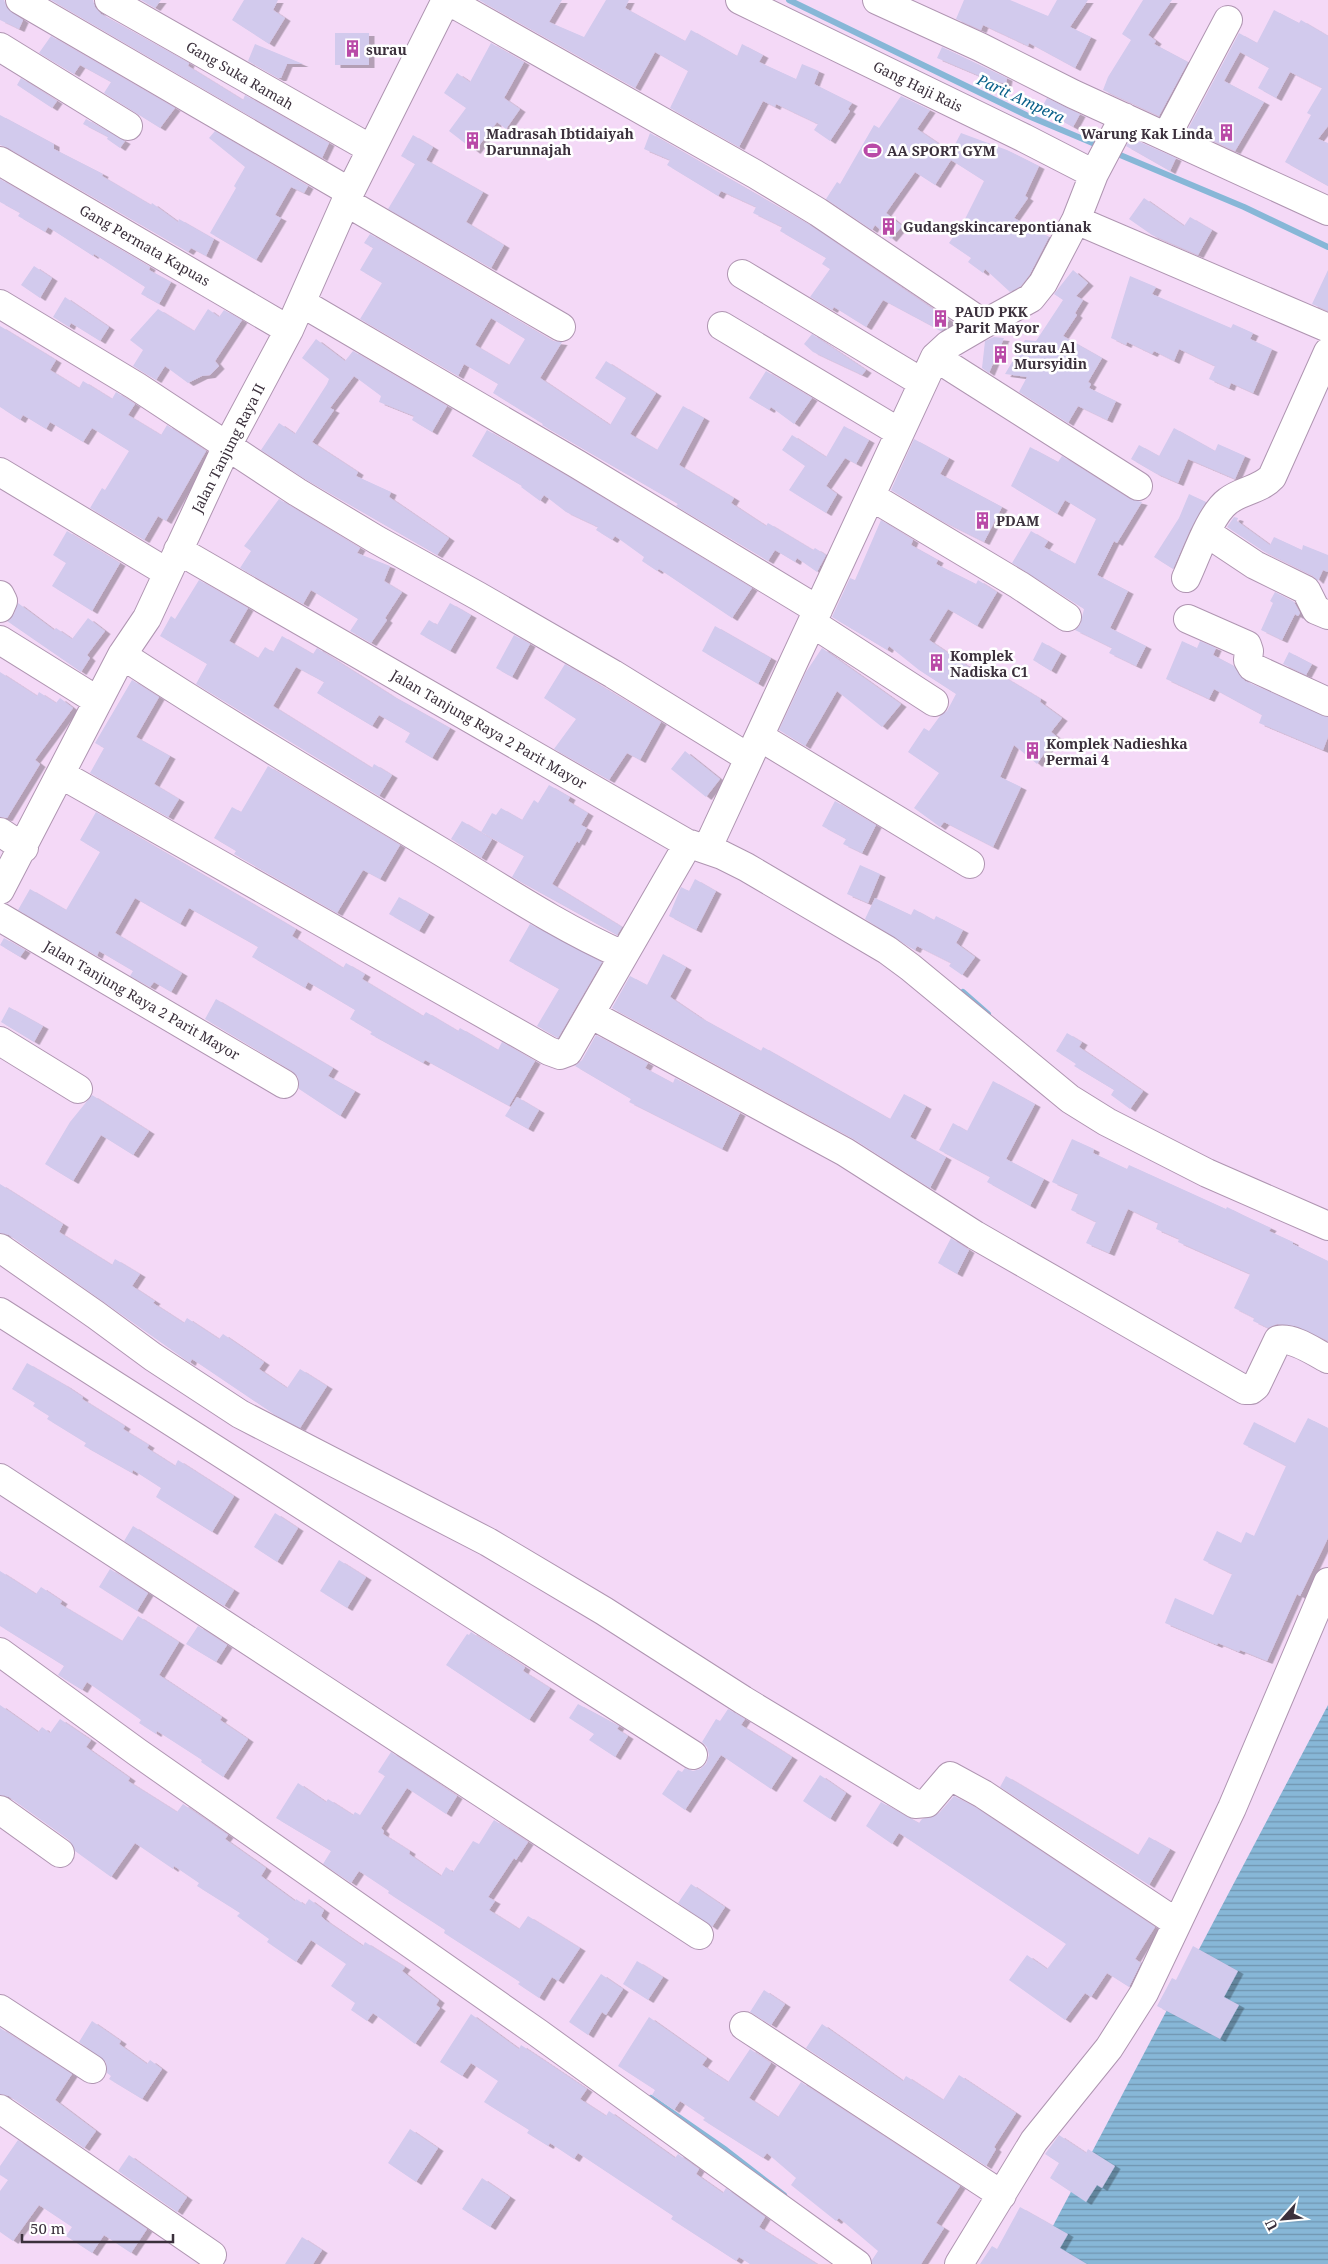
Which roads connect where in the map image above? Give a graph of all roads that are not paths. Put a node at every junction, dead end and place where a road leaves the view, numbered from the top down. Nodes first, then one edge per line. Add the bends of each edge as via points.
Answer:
1 (20, 0) edge
2 (109, 0) edge
3 (446, 0) edge
4 (740, 0) edge
5 (877, 0) edge
6 (1228, 20) dead end
7 (0, 48) edge
8 (128, 126) dead end
9 (1120, 127) junction
10 (1167, 135) junction
11 (371, 149) junction
12 (0, 161) edge
13 (1097, 169) junction
14 (348, 197) junction
15 (1328, 211) edge
16 (1076, 220) junction
17 (742, 274) dead end
18 (302, 303) junction
19 (0, 304) edge
20 (984, 324) junction
21 (722, 326) dead end
22 (561, 327) dead end
23 (1328, 328) edge
24 (289, 330) junction
25 (1328, 352) edge
26 (935, 357) junction
27 (923, 383) junction
28 (899, 432) junction
29 (228, 446) junction
30 (0, 472) edge
31 (1138, 486) dead end
32 (872, 497) junction
33 (1207, 533) junction
34 (173, 562) junction
35 (1186, 578) dead end
36 (0, 595) edge
37 (0, 608) edge
38 (1328, 615) edge
39 (815, 616) junction
40 (1066, 617) dead end
41 (1188, 618) dead end
42 (0, 640) edge
43 (122, 655) junction
44 (98, 701) junction
45 (934, 702) dead end
46 (1328, 702) edge
47 (755, 748) junction
48 (62, 775) junction
49 (0, 832) edge
50 (698, 846) junction
51 (24, 848) junction
52 (970, 864) dead end
53 (0, 890) edge
54 (0, 917) edge
55 (622, 955) junction
56 (590, 1014) junction
57 (0, 1041) edge
58 (284, 1084) dead end
59 (78, 1089) dead end
60 (1328, 1226) edge
61 (0, 1248) edge
62 (0, 1312) edge
63 (1328, 1359) edge
64 (0, 1478) edge
65 (1328, 1582) edge
66 (0, 1652) edge
67 (693, 1755) dead end
68 (0, 1810) edge
69 (60, 1854) dead end
70 (1177, 1924) junction
71 (698, 1935) dead end
72 (0, 2010) edge
73 (744, 2026) dead end
74 (92, 2069) dead end
75 (0, 2109) edge
76 (1002, 2195) junction
77 (212, 2254) dead end
78 (857, 2264) edge
79 (959, 2264) edge

1 - 14 street
2 - 11 street, Gang Suka Ramah
3 - 11 street, Jalan Tanjung Raya II
3 - 20 street via 755,174 818,212
4 - 13 street, Gang Haji Rais via 1024,138
5 - 9 street
6 - 10 street
7 - 8 street
9 - 10 street
9 - 13 street
10 - 15 street
11 - 14 street, Jalan Tanjung Raya II
12 - 24 street, Gang Permata Kapuas
13 - 16 street
14 - 18 street, Jalan Tanjung Raya II
14 - 22 street
16 - 20 street via 1043,283 1031,298
16 - 23 street
17 - 27 street
18 - 24 street, Jalan Tanjung Raya II
18 - 39 street via 577,464
19 - 29 street
20 - 26 street via 948,345
21 - 28 street
24 - 29 street, Jalan Tanjung Raya II
25 - 33 street via 1272,477 1263,486 1228,500 1218,511
26 - 27 street
26 - 31 street
27 - 28 street
28 - 32 street
29 - 34 street, Jalan Tanjung Raya II
29 - 47 street via 369,536 613,674
30 - 34 street, Jalan Tanjung Raya 2 Parit Mayor
32 - 39 street
32 - 40 street
33 - 35 street
33 - 38 street via 1256,565 1306,590 1316,610
34 - 43 street, Jalan Tanjung Raya II via 147,618
34 - 50 street, Jalan Tanjung Raya 2 Parit Mayor
36 - 37 street via 3,601
39 - 45 street
39 - 47 street
41 - 46 street via 1247,645 1248,660 1252,666
42 - 44 street
43 - 44 street, Jalan Tanjung Raya II
43 - 55 street via 519,900
44 - 48 street, Jalan Tanjung Raya II
47 - 50 street
47 - 52 street
48 - 51 street, Jalan Tanjung Raya II
48 - 56 street via 549,1052 560,1055 568,1052
49 - 51 street
50 - 55 street
50 - 60 street, Jalan Tanjung Raya 2 Parit Mayor via 746,867 887,950 964,1009 1070,1099 1107,1122 1207,1174
51 - 53 street, Jalan Tanjung Raya II
54 - 58 street, Jalan Tanjung Raya 2 Parit Mayor
55 - 56 street
56 - 63 street via 845,1152 975,1235 1245,1390 1256,1386 1278,1340 1296,1343
57 - 59 street
61 - 70 street via 153,1357 240,1414 488,1542 915,1804 927,1803 950,1776 956,1778
62 - 67 street
64 - 71 street
65 - 70 street via 1232,1808
66 - 78 street via 144,1758 538,2033
68 - 69 street
70 - 76 street via 1144,1993 1124,2025 1034,2141
72 - 74 street
73 - 76 street
75 - 77 street
76 - 79 street

